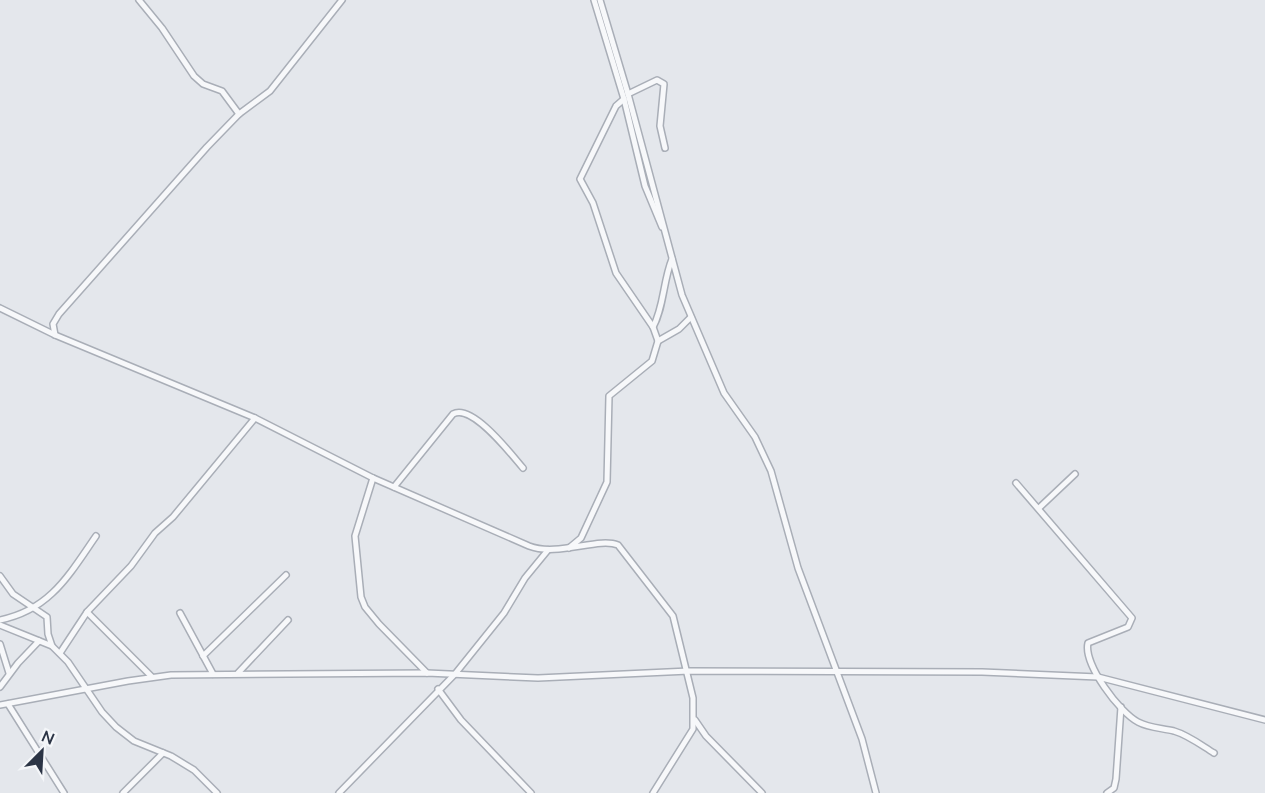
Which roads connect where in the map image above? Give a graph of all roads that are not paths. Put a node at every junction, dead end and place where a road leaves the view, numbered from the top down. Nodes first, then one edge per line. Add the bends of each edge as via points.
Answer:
1 (139, 0) edge
2 (342, 0) edge
3 (594, 0) edge
4 (600, 0) edge
5 (628, 94) junction
6 (624, 99) junction
7 (239, 114) junction
8 (666, 148) dead end
9 (668, 239) junction
10 (672, 260) junction
11 (0, 308) edge
12 (691, 317) junction
13 (653, 327) junction
14 (55, 335) junction
15 (658, 340) junction
16 (255, 418) junction
17 (523, 468) dead end
18 (1074, 474) dead end
19 (373, 478) junction
20 (1016, 483) dead end
21 (394, 487) junction
22 (1039, 508) junction
23 (96, 536) dead end
24 (567, 549) junction
25 (548, 550) junction
26 (286, 575) dead end
27 (0, 576) edge
28 (36, 608) junction
29 (87, 612) junction
30 (180, 613) dead end
31 (288, 620) dead end
32 (0, 622) edge
33 (39, 641) junction
34 (0, 644) edge
35 (52, 646) junction
36 (60, 653) junction
37 (203, 656) junction
38 (837, 671) junction
39 (689, 672) junction
40 (9, 673) junction
41 (427, 673) junction
42 (213, 674) junction
43 (238, 674) junction
44 (455, 674) junction
45 (152, 677) junction
46 (1098, 677) junction
47 (0, 687) edge
48 (87, 689) junction
49 (438, 689) junction
50 (8, 704) junction
51 (0, 705) edge
52 (1121, 707) junction
53 (694, 718) junction
54 (1265, 720) edge
55 (163, 753) junction
56 (1214, 753) dead end
57 (64, 793) edge
58 (123, 793) edge
59 (217, 793) edge
60 (339, 793) edge
61 (531, 793) edge
62 (653, 793) edge
63 (762, 793) edge
64 (876, 793) edge
65 (1107, 793) edge

1 - 7 street via 194,76 222,91
2 - 7 street via 270,91
3 - 6 street
4 - 5 street
5 - 8 street via 657,80 664,84 660,126
5 - 9 street
6 - 9 street via 645,186
6 - 13 street via 616,106 580,178 593,203 616,273
7 - 14 street via 59,314 53,324
9 - 10 street
10 - 12 street
10 - 13 street
11 - 14 street
12 - 15 street
12 - 38 street via 724,393 755,436 767,462 798,568
13 - 15 street
14 - 16 street
15 - 24 street via 652,361 609,396 607,482 581,538
16 - 19 street
16 - 29 street via 131,566
17 - 21 street via 483,424 458,411
18 - 22 street
19 - 21 street
19 - 41 street via 355,536 360,597 364,607
20 - 22 street
21 - 25 street via 529,546
22 - 46 street via 1132,618 1128,627 1088,643 1090,662
23 - 28 street via 66,579
24 - 25 street
24 - 39 street via 611,543 623,550 673,616
25 - 44 street
26 - 37 street
27 - 28 street via 13,594
28 - 32 street
28 - 35 street via 47,617
29 - 36 street
29 - 45 street
30 - 37 street
31 - 43 street
32 - 33 street
33 - 35 street
33 - 40 street
34 - 40 street
35 - 36 street
36 - 48 street
37 - 42 street
38 - 39 street
38 - 46 street
38 - 64 street via 862,739
39 - 44 street via 538,678
39 - 53 street
40 - 47 street
41 - 43 street
41 - 44 street
42 - 43 street
42 - 45 street
44 - 49 street
45 - 48 street
46 - 52 street
46 - 54 street
48 - 50 street
48 - 55 street via 116,727 134,741
49 - 60 street
49 - 61 street via 461,720
50 - 51 street
50 - 57 street
52 - 56 street via 1138,723 1182,734
52 - 65 street via 1116,779 1114,788
53 - 62 street via 693,729
53 - 63 street via 706,736
55 - 58 street
55 - 59 street via 194,770

